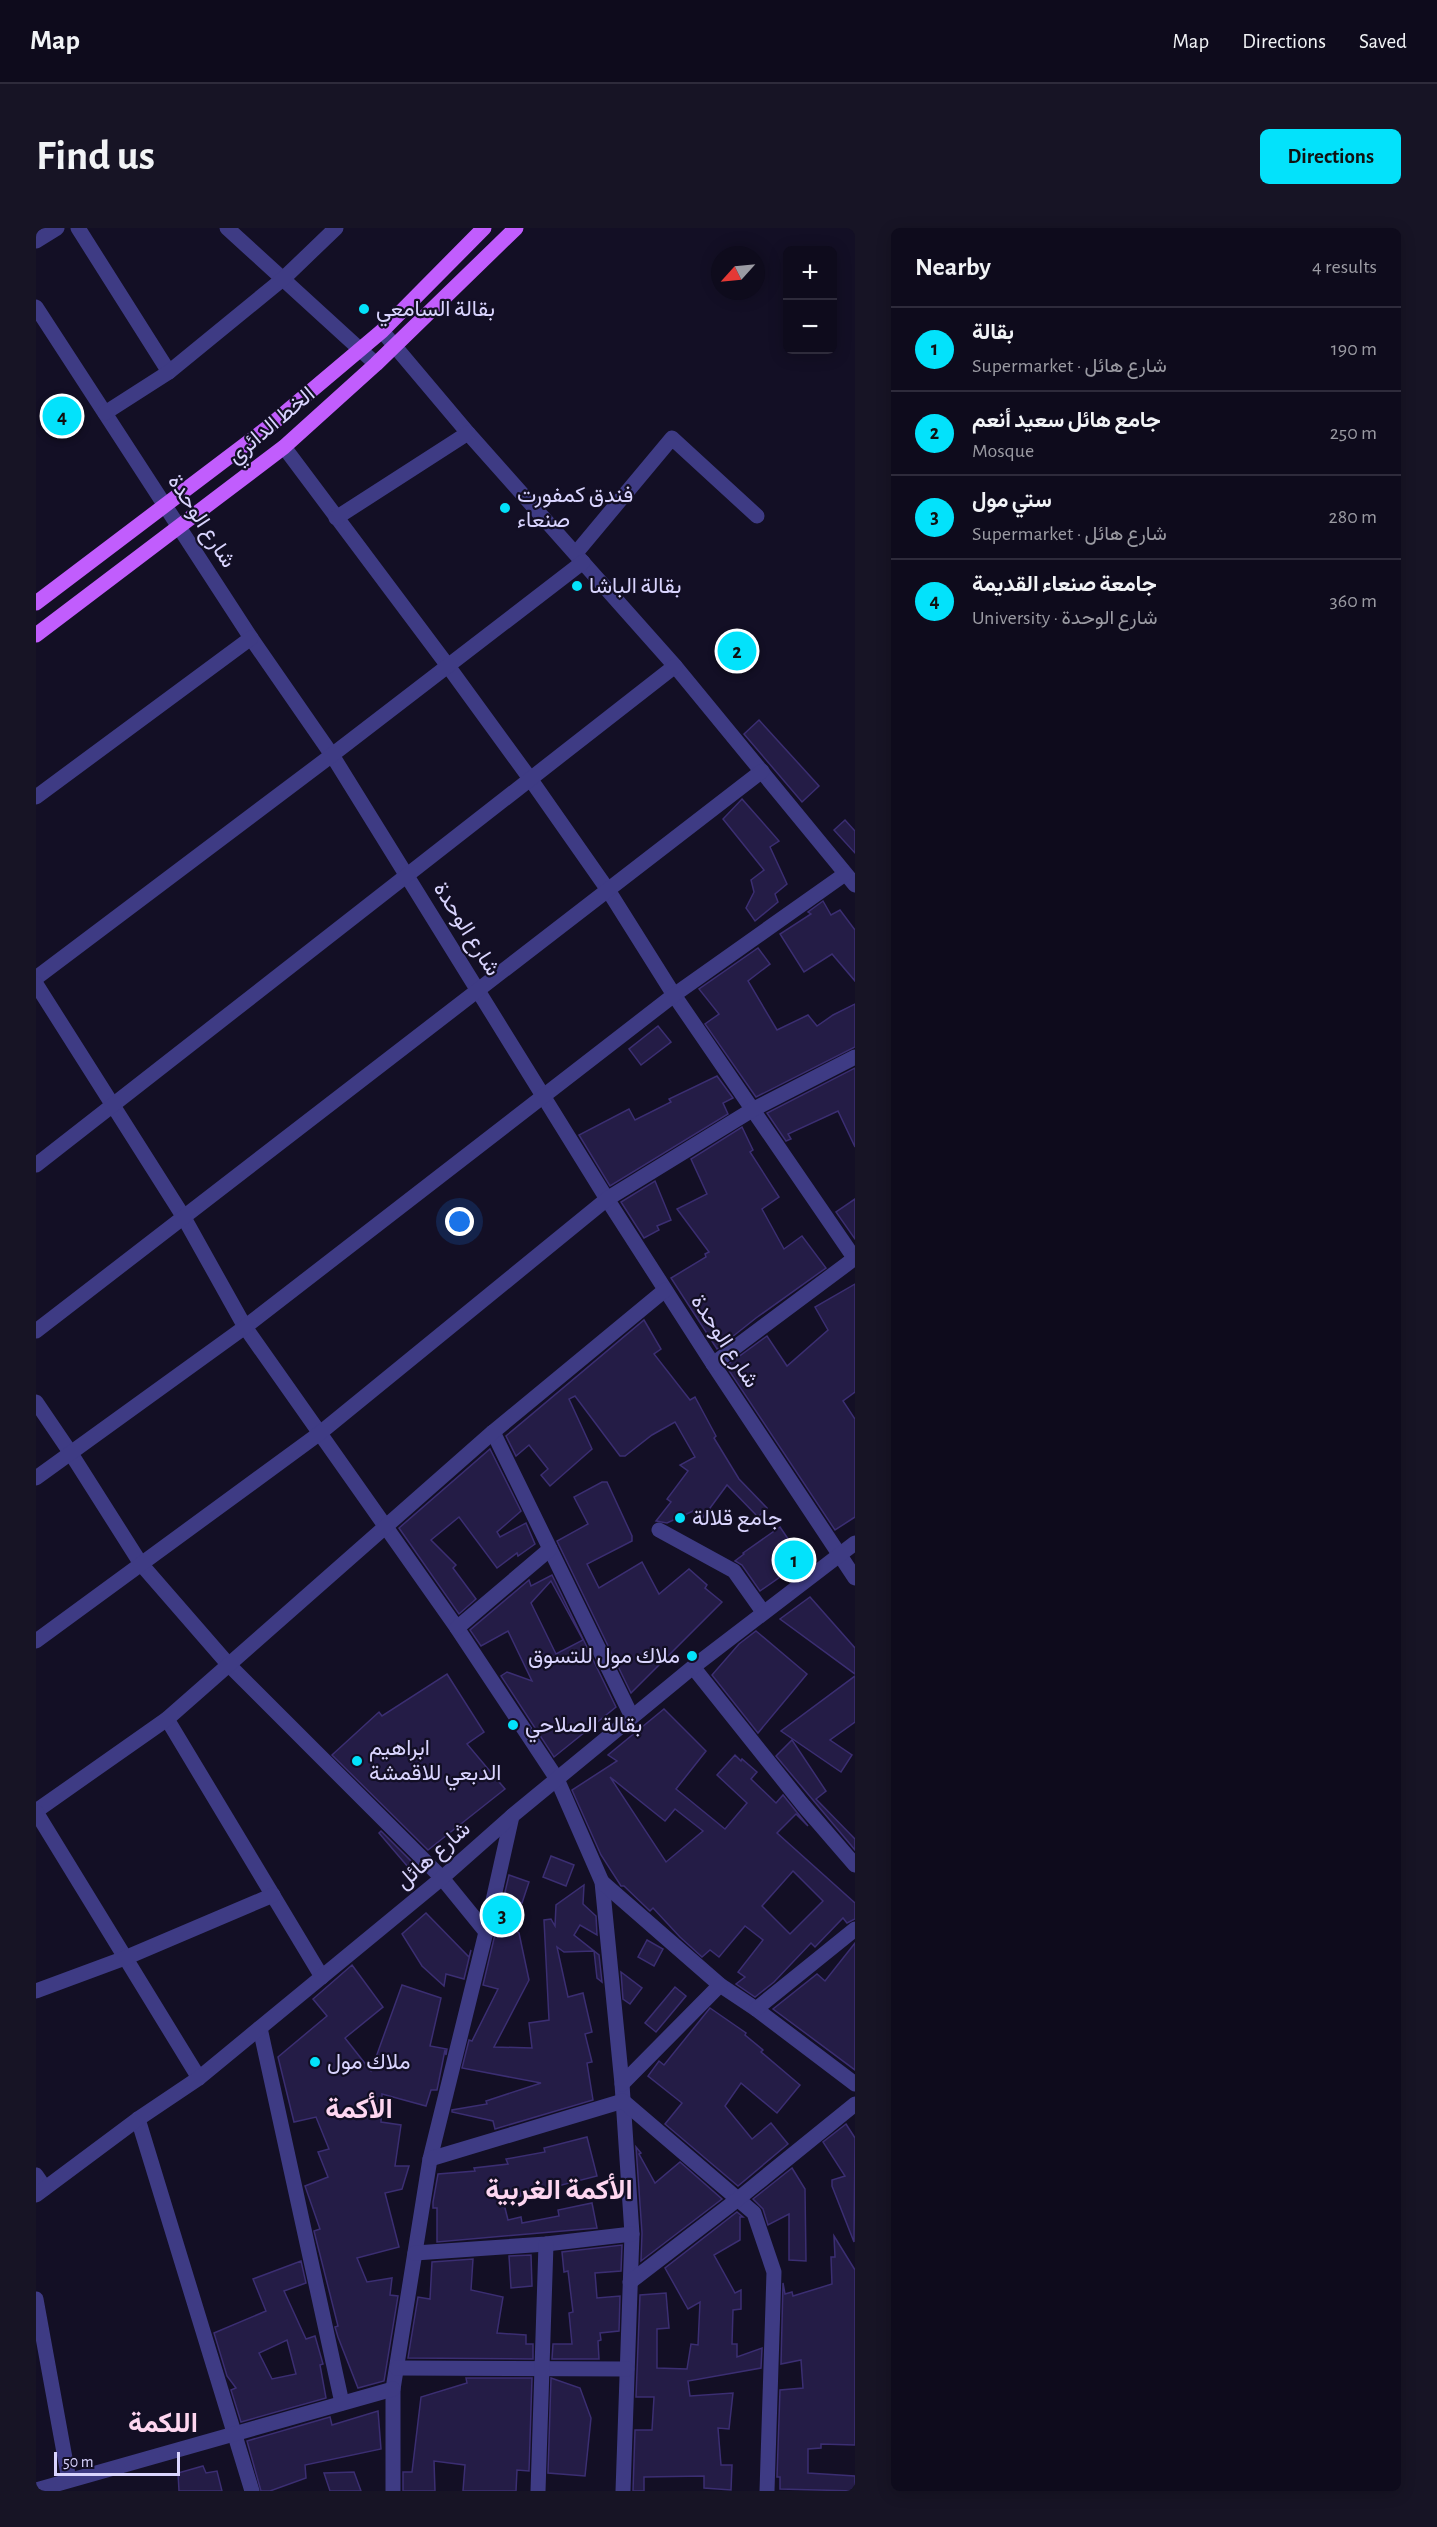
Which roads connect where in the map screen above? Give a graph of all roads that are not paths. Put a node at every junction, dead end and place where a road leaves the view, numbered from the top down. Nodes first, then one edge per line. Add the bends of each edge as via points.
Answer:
1 (57, 228) edge
2 (78, 228) edge
3 (227, 228) edge
4 (336, 228) edge
5 (484, 228) edge
6 (516, 228) edge
7 (36, 242) edge
8 (284, 279) junction
9 (36, 307) edge
10 (382, 331) junction
11 (395, 345) junction
12 (361, 348) junction
13 (376, 364) junction
14 (169, 372) junction
15 (105, 413) junction
16 (468, 434) junction
17 (284, 447) junction
18 (165, 506) junction
19 (758, 516) dead end
20 (336, 518) junction
21 (179, 526) junction
22 (579, 558) junction
23 (36, 603) edge
24 (36, 635) edge
25 (251, 638) junction
26 (448, 666) junction
27 (675, 666) junction
28 (332, 755) junction
29 (762, 771) junction
30 (531, 780) junction
31 (36, 797) edge
32 (408, 877) junction
33 (850, 880) edge
34 (608, 890) junction
35 (36, 978) edge
36 (36, 984) edge
37 (479, 990) junction
38 (674, 995) junction
39 (855, 1057) edge
40 (544, 1094) junction
41 (113, 1104) junction
42 (752, 1110) junction
43 (36, 1165) edge
44 (607, 1199) junction
45 (183, 1216) junction
46 (855, 1259) edge
47 (665, 1290) junction
48 (245, 1327) junction
49 (36, 1331) edge
50 (713, 1364) junction
51 (36, 1402) edge
52 (493, 1432) junction
53 (320, 1434) junction
54 (70, 1452) junction
55 (36, 1478) edge
56 (386, 1526) junction
57 (658, 1530) dead end
58 (855, 1543) edge
59 (550, 1549) junction
60 (839, 1555) junction
61 (141, 1564) junction
62 (855, 1578) edge
63 (763, 1612) junction
64 (457, 1628) junction
65 (36, 1641) edge
66 (228, 1664) junction
67 (693, 1667) junction
68 (632, 1717) junction
69 (167, 1719) junction
70 (557, 1779) junction
71 (36, 1812) edge
72 (512, 1816) junction
73 (855, 1865) edge
74 (442, 1878) junction
75 (602, 1882) junction
76 (273, 1895) junction
77 (855, 1929) edge
78 (486, 1932) junction
79 (125, 1958) junction
80 (322, 1977) junction
81 (720, 1985) junction
82 (36, 1991) edge
83 (756, 2009) junction
84 (260, 2028) junction
85 (199, 2078) junction
86 (622, 2084) junction
87 (855, 2084) edge
88 (623, 2101) junction
89 (855, 2104) edge
90 (138, 2119) junction
91 (430, 2159) junction
92 (39, 2186) edge
93 (738, 2199) junction
94 (632, 2234) junction
95 (546, 2244) junction
96 (415, 2253) junction
97 (630, 2282) junction
98 (36, 2300) edge
99 (397, 2368) junction
100 (542, 2368) junction
101 (627, 2369) junction
102 (393, 2389) junction
103 (342, 2403) junction
104 (235, 2433) junction
105 (69, 2480) junction
106 (36, 2490) edge
107 (252, 2491) edge
108 (393, 2491) edge
109 (538, 2491) edge
110 (623, 2491) edge
111 (767, 2491) edge

1 - 7 street
2 - 14 street
3 - 8 street
4 - 8 street
5 - 10 main road, الخط الدائري
6 - 11 main road, الخط الدائري
8 - 12 street
8 - 14 street
9 - 15 street, شارع الوحدة
10 - 11 street
10 - 12 main road, الخط الدائري
11 - 13 main road, الخط الدائري
11 - 16 street
12 - 13 street
12 - 18 main road, الخط الدائري via 267,428
13 - 17 main road, الخط الدائري
14 - 15 street
15 - 18 street, شارع الوحدة
16 - 20 street
16 - 22 street
17 - 20 street
17 - 21 main road, الخط الدائري
18 - 21 street, شارع الوحدة
18 - 23 main road, الخط الدائري
19 - 22 street via 672,438
20 - 26 street
21 - 24 main road, الخط الدائري
21 - 25 street, شارع الوحدة
22 - 26 street
22 - 27 street
25 - 28 street, شارع الوحدة
25 - 31 street
26 - 28 street
26 - 30 street
27 - 29 street
27 - 30 street
28 - 32 street, شارع الوحدة
28 - 35 street
29 - 33 street
29 - 34 street
30 - 32 street
30 - 34 street
32 - 37 street, شارع الوحدة
32 - 41 street
33 - 38 street
34 - 37 street
34 - 38 street
36 - 41 street
37 - 40 street, شارع الوحدة
37 - 45 street
38 - 40 street
38 - 42 street
39 - 42 street
40 - 44 street, شارع الوحدة
40 - 48 street
41 - 43 street
41 - 45 street
42 - 44 street
42 - 46 street
44 - 47 street, شارع الوحدة
44 - 53 street
45 - 48 street
45 - 49 street
46 - 50 street
47 - 50 street, شارع الوحدة
47 - 52 street
48 - 53 street
48 - 54 street
50 - 60 street, شارع الوحدة
51 - 54 street
52 - 56 street
52 - 59 street
53 - 56 street
53 - 61 street
54 - 55 street
54 - 61 street
56 - 64 street
56 - 66 street
57 - 63 street via 734,1571
58 - 60 street, شارع هائل
59 - 64 street
59 - 68 street
60 - 62 street, شارع الوحدة
60 - 63 street, شارع هائل
61 - 65 street
61 - 66 street
63 - 67 street, شارع هائل
64 - 70 street
66 - 69 street
66 - 74 street
67 - 68 street, شارع هائل
67 - 73 street
68 - 70 street, شارع هائل
69 - 71 street
69 - 76 street
70 - 72 street, شارع هائل
70 - 75 street
71 - 79 street
72 - 74 street, شارع هائل
72 - 78 street
74 - 78 street
74 - 80 street, شارع هائل
75 - 81 street
75 - 86 street
76 - 79 street
76 - 80 street
77 - 83 street
78 - 91 street
79 - 82 street
79 - 85 street
80 - 84 street, شارع هائل
81 - 83 street
81 - 86 street
83 - 87 street
84 - 85 street, شارع هائل
84 - 103 street
85 - 90 street, شارع هائل
86 - 88 street
88 - 91 street
88 - 93 street
88 - 94 street
89 - 93 street
90 - 92 street, شارع هائل
90 - 104 street
91 - 96 street
93 - 97 street
93 - 111 street via 754,2213 774,2272
94 - 95 street
94 - 97 street
95 - 96 street
95 - 100 street
96 - 99 street
97 - 101 street
98 - 105 street
99 - 100 street
99 - 102 street
100 - 101 street
100 - 109 street
101 - 110 street
102 - 103 street
102 - 108 street
103 - 104 street
104 - 105 street
104 - 107 street
105 - 106 street

